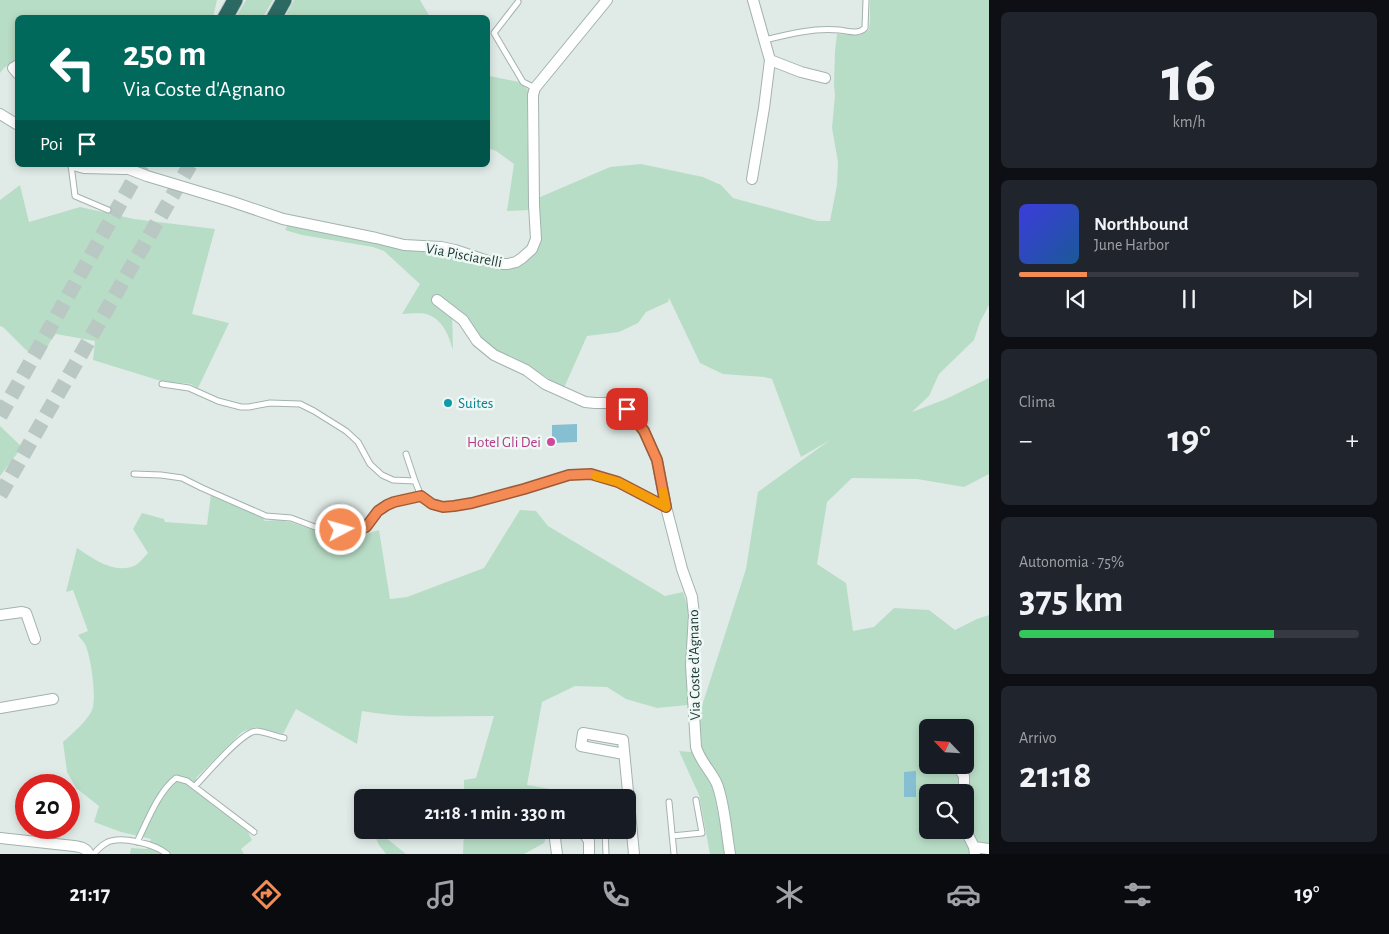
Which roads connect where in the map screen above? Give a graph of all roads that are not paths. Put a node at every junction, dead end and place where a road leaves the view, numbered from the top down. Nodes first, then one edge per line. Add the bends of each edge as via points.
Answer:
1 (235, 0) edge
2 (284, 0) edge
3 (607, 0) edge
4 (753, 0) edge
5 (866, 0) edge
6 (518, 2) dead end
7 (224, 9) edge
8 (276, 15) edge
9 (765, 40) junction
10 (770, 60) junction
11 (824, 78) dead end
12 (535, 88) junction
13 (0, 114) edge
14 (15, 123) edge
15 (72, 167) edge
16 (80, 167) edge
17 (122, 167) edge
18 (752, 179) dead end
19 (108, 210) dead end
20 (437, 300) dead end
21 (162, 384) dead end
22 (406, 454) dead end
23 (134, 474) dead end
24 (415, 481) junction
25 (421, 496) junction
26 (666, 507) junction
27 (0, 615) edge
28 (35, 639) dead end
29 (53, 700) dead end
30 (0, 708) edge
31 (284, 738) dead end
32 (624, 754) dead end
33 (195, 786) junction
34 (696, 800) dead end
35 (668, 802) dead end
36 (254, 832) dead end
37 (672, 836) junction
38 (0, 838) edge
39 (555, 839) edge
40 (588, 839) edge
41 (605, 839) edge
42 (969, 839) edge
43 (137, 842) junction
44 (989, 849) edge
45 (974, 851) edge
46 (89, 854) edge
47 (94, 854) edge
48 (167, 854) edge
49 (557, 854) edge
50 (589, 854) edge
51 (606, 854) edge
52 (634, 854) edge
53 (674, 854) edge
54 (730, 854) edge

1 - 7 highway
2 - 8 highway
3 - 12 street
4 - 9 street
5 - 9 lane via 865,28 858,32 812,30
6 - 12 lane via 494,33 523,82
9 - 10 street
10 - 11 street
10 - 18 street
12 - 17 street, Via Pisciarelli via 536,239 532,249 522,258 508,264 441,247 404,245 283,219
13 - 14 street
15 - 19 lane via 75,196
16 - 17 street, Via Pisciarelli
20 - 26 street, Via Coste d'Agnano via 463,320 477,341 494,355 585,402 615,403 627,409 644,431 657,460
21 - 24 lane via 189,388 241,407 270,403 300,404 346,431 382,475 394,480
22 - 24 lane
23 - 25 lane via 182,478 266,516 291,518 323,530 359,530 387,505
24 - 25 lane
25 - 26 lane via 432,504 454,506 569,475 591,474 618,482
26 - 54 street, Via Coste d'Agnano via 692,597 691,665 696,747 698,756 716,783
27 - 28 street via 26,614
29 - 30 street
31 - 33 lane via 256,731 249,733
32 - 52 street
33 - 36 lane
33 - 43 lane via 176,778 168,785
34 - 37 lane via 702,833
35 - 37 lane
37 - 53 lane
38 - 46 street via 74,846 87,850
39 - 49 street
40 - 50 street
41 - 51 lane
42 - 45 street
43 - 47 lane via 107,842
43 - 48 lane
44 - 45 street

